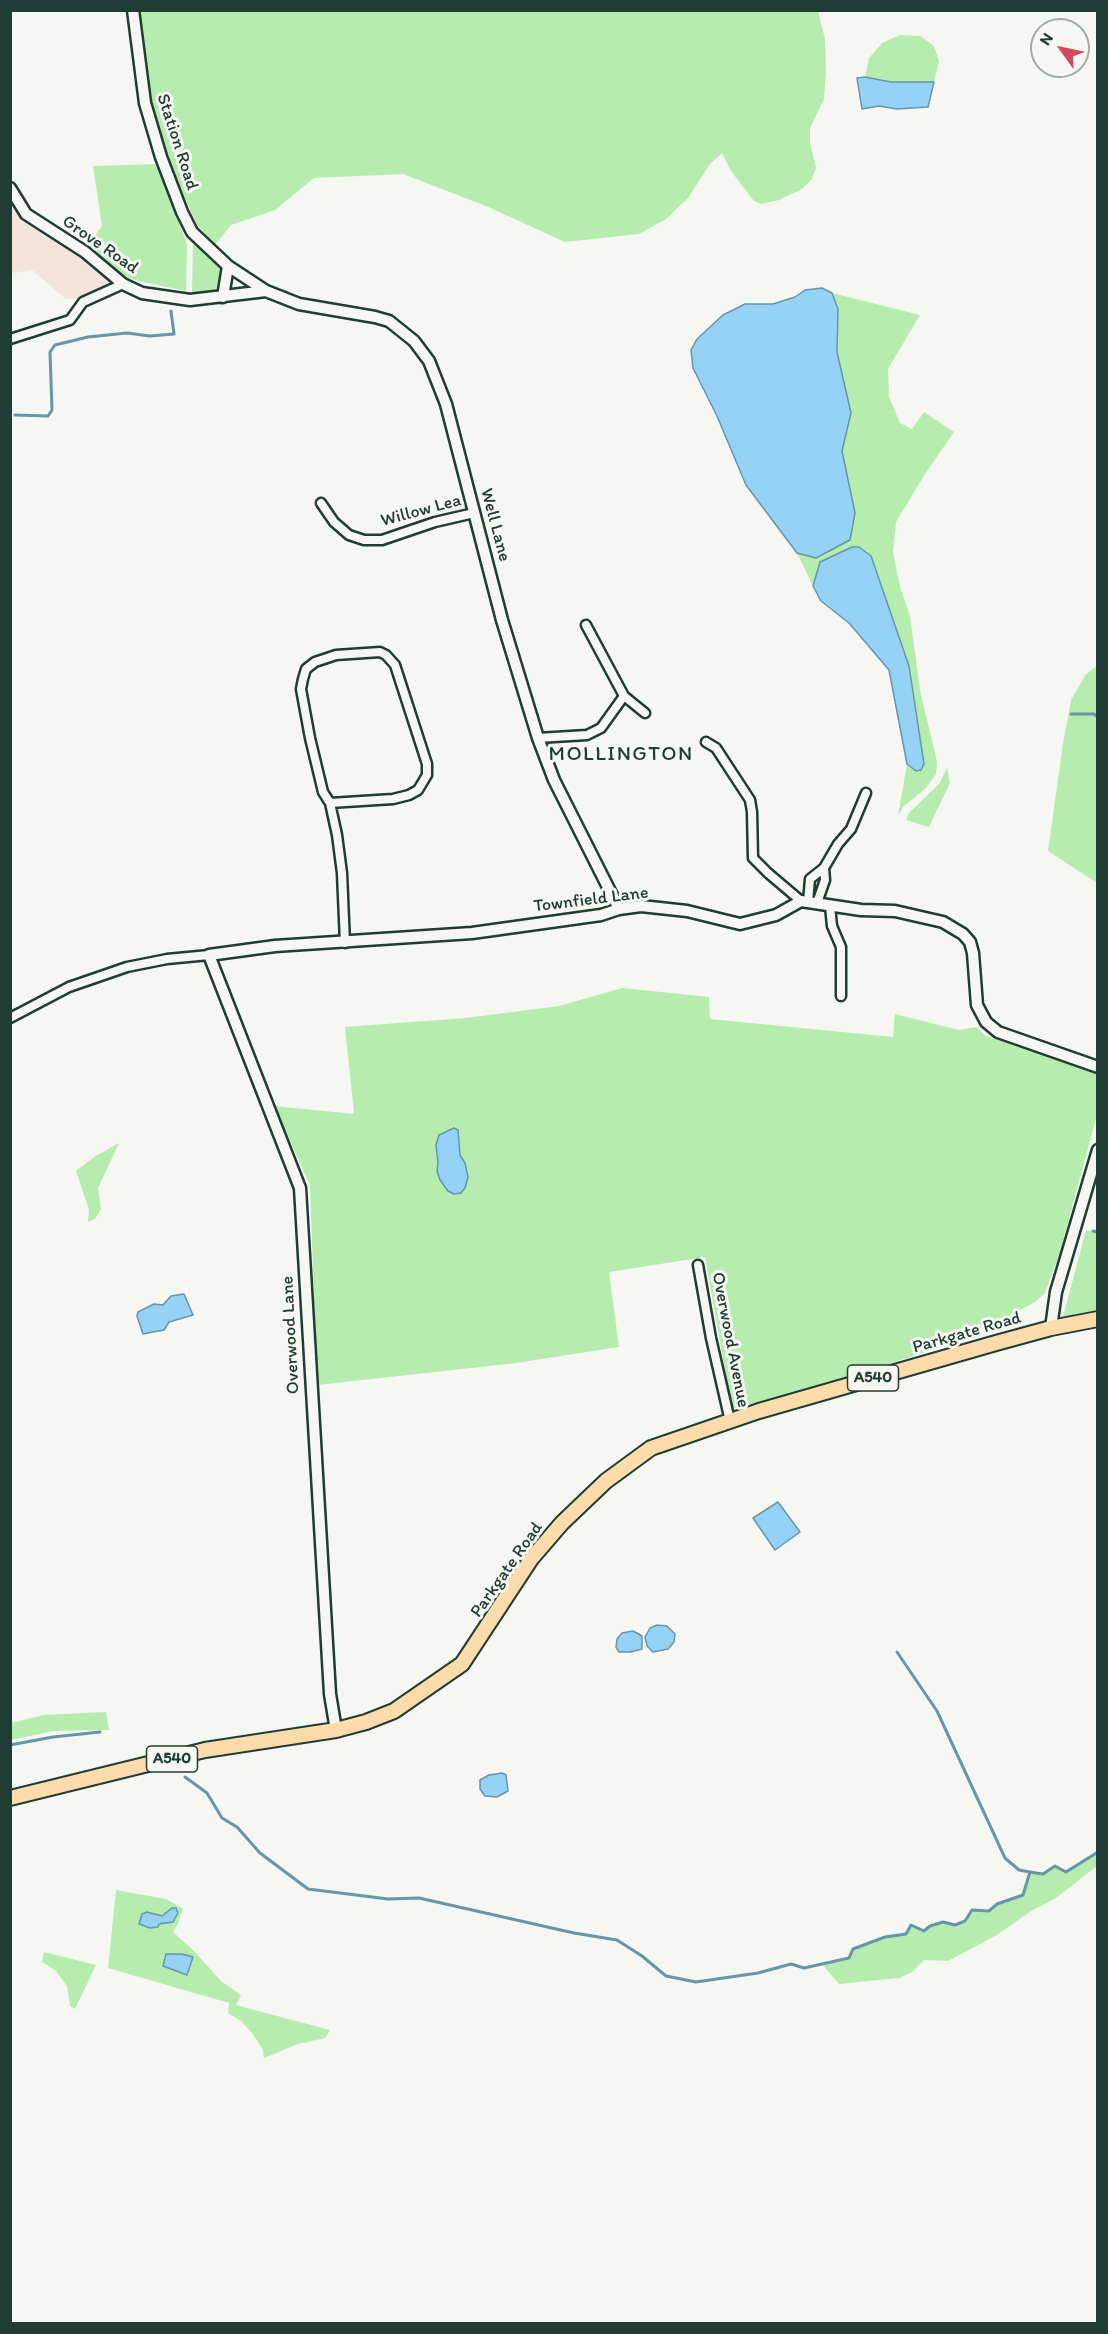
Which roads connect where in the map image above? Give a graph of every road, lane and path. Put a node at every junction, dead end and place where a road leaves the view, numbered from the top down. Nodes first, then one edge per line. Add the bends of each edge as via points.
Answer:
1 (133, 10) edge
2 (10, 188) edge
3 (228, 266) junction
4 (123, 284) junction
5 (266, 291) junction
6 (223, 297) junction
7 (10, 339) edge
8 (321, 503) dead end
9 (474, 513) junction
10 (585, 625) dead end
11 (624, 696) junction
12 (645, 713) dead end
13 (538, 738) junction
14 (706, 742) dead end
15 (866, 793) dead end
16 (330, 803) junction
17 (824, 868) junction
18 (809, 902) junction
19 (830, 906) junction
20 (619, 909) junction
21 (345, 943) junction
22 (209, 955) junction
23 (841, 996) dead end
24 (10, 1018) edge
25 (1098, 1067) edge
26 (1098, 1150) edge
27 (698, 1265) dead end
28 (1098, 1319) edge
29 (1051, 1328) junction
30 (730, 1421) junction
31 (336, 1730) junction
32 (10, 1798) edge

1 - 3 street, Station Road via 145,104 165,168 192,232
2 - 4 street, Grove Road via 26,214 85,252
3 - 5 street, Well Lane
3 - 6 street
4 - 6 street, Grove Road via 159,297
4 - 7 street via 83,302 70,320
5 - 6 street, Grove Road
5 - 9 street, Well Lane via 299,304 389,321 414,341 429,361 446,404
8 - 9 street, Willow Lea via 349,535 364,540 382,540
9 - 13 street, Well Lane
10 - 11 street
11 - 12 street
11 - 13 street via 601,728 587,735
13 - 20 street, Well Lane via 554,780
14 - 18 street via 716,748 750,800 753,858
15 - 17 street via 854,812 851,829
16 - 16 street via 323,792 310,738 302,689 306,669 336,655 380,652 395,665 428,764 427,775 409,795
16 - 21 street via 342,873
17 - 18 street via 825,880
17 - 18 street via 810,879
18 - 19 street
18 - 20 street, Townfield Lane via 740,924 687,911 641,906
19 - 23 street via 832,926 842,947
19 - 25 street via 925,916 957,929 970,942 976,999 986,1022 998,1032
20 - 21 street, Townfield Lane via 601,915 472,933
21 - 22 street, Townfield Lane via 275,946
22 - 24 street, Townfield Lane via 166,958 127,967 69,987
22 - 31 street, Overwood Lane via 300,1188 330,1694
26 - 29 street via 1056,1292
27 - 30 street, Overwood Avenue
28 - 29 main road, Parkgate Road / A540
29 - 30 main road, Parkgate Road / A540
30 - 31 main road, Parkgate Road / A540 via 651,1448 630,1462 576,1510 531,1559 462,1664 394,1711
31 - 32 main road, Parkgate Road / A540 via 205,1750

